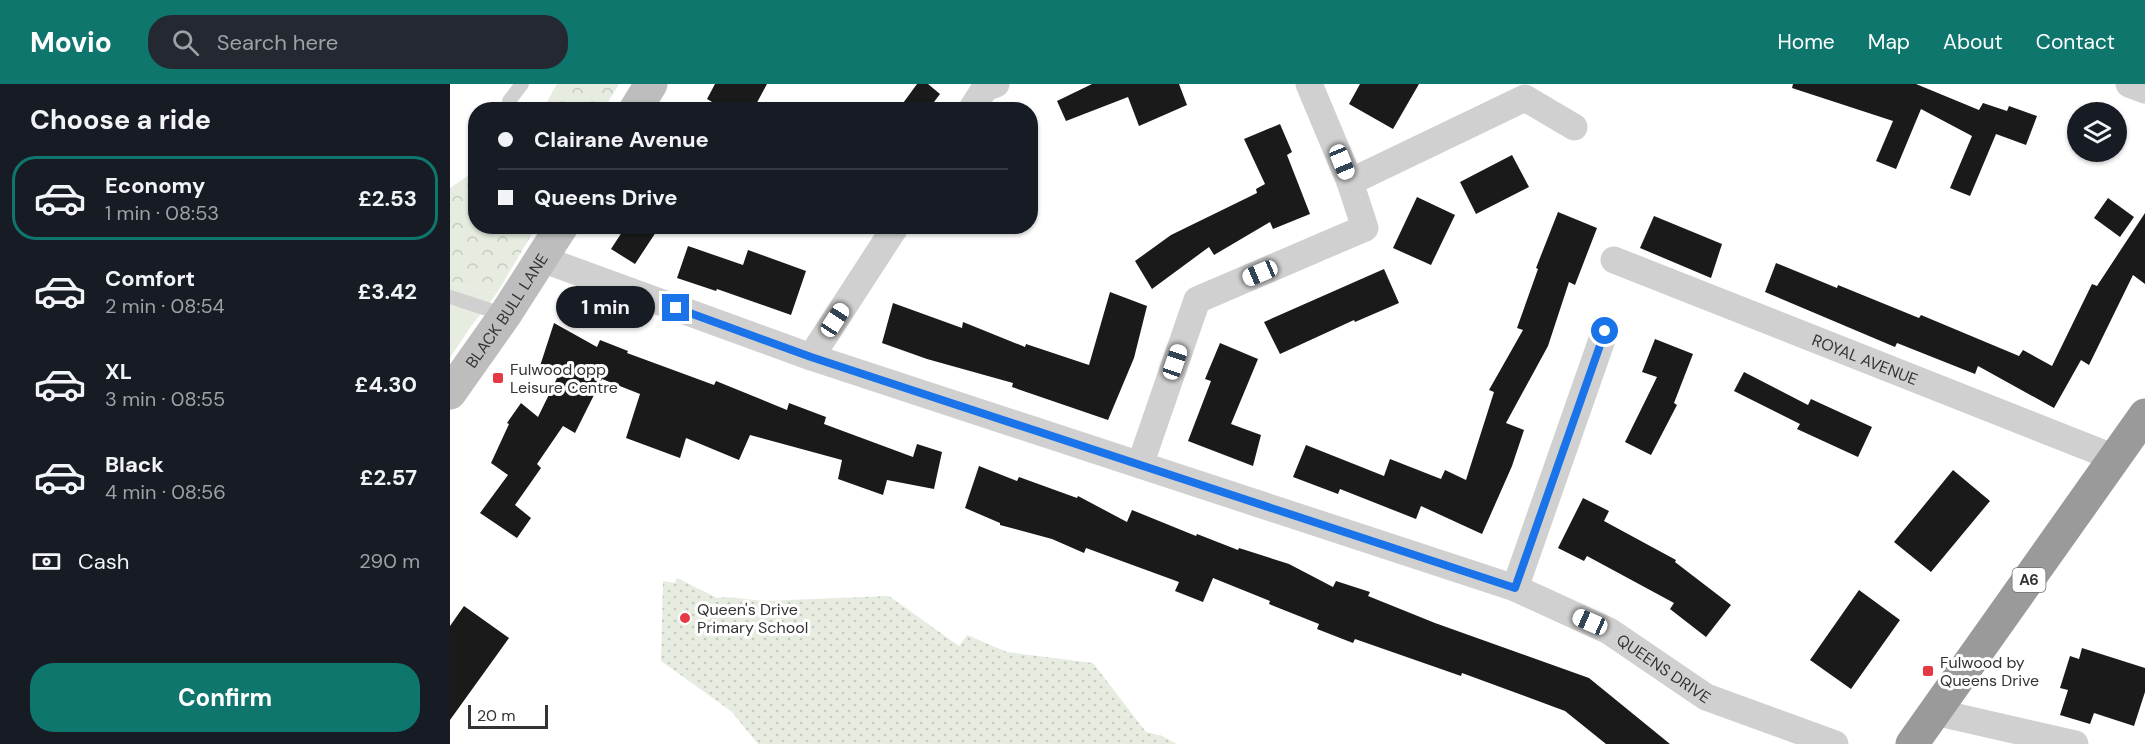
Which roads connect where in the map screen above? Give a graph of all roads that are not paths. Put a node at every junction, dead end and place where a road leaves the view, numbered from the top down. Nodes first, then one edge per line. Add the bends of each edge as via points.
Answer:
1 (522, 84) edge
2 (651, 84) edge
3 (996, 84) edge
4 (1309, 84) edge
5 (2129, 84) edge
6 (2145, 90) edge
7 (509, 101) dead end
8 (640, 102) edge
9 (976, 102) edge
10 (1574, 126) dead end
11 (1350, 182) junction
12 (557, 234) edge
13 (891, 234) edge
14 (542, 259) junction
15 (1614, 260) dead end
16 (450, 297) edge
17 (505, 315) junction
18 (1605, 331) dead end
19 (811, 357) junction
20 (450, 393) edge
21 (2145, 416) edge
22 (2115, 458) junction
23 (1140, 465) junction
24 (1515, 588) junction
25 (1935, 712) junction
26 (1835, 744) edge
27 (1912, 744) edge
28 (2075, 744) edge

1 - 7 lane
2 - 8 street
3 - 9 street via 985,88
4 - 11 street
5 - 6 street
10 - 11 street via 1525,98
11 - 23 street via 1365,228 1197,300
12 - 14 street, BLACK BULL LANE
13 - 19 street
14 - 17 street, BLACK BULL LANE
14 - 19 street, QUEENS DRIVE
15 - 22 street, ROYAL AVENUE
16 - 17 lane
17 - 20 street, BLACK BULL LANE
18 - 24 street
19 - 23 street, QUEENS DRIVE
21 - 22 highway, A6
22 - 25 highway, A6
23 - 24 street, QUEENS DRIVE
24 - 26 street, QUEENS DRIVE via 1609,630 1706,697
25 - 27 highway, A6
25 - 28 street

